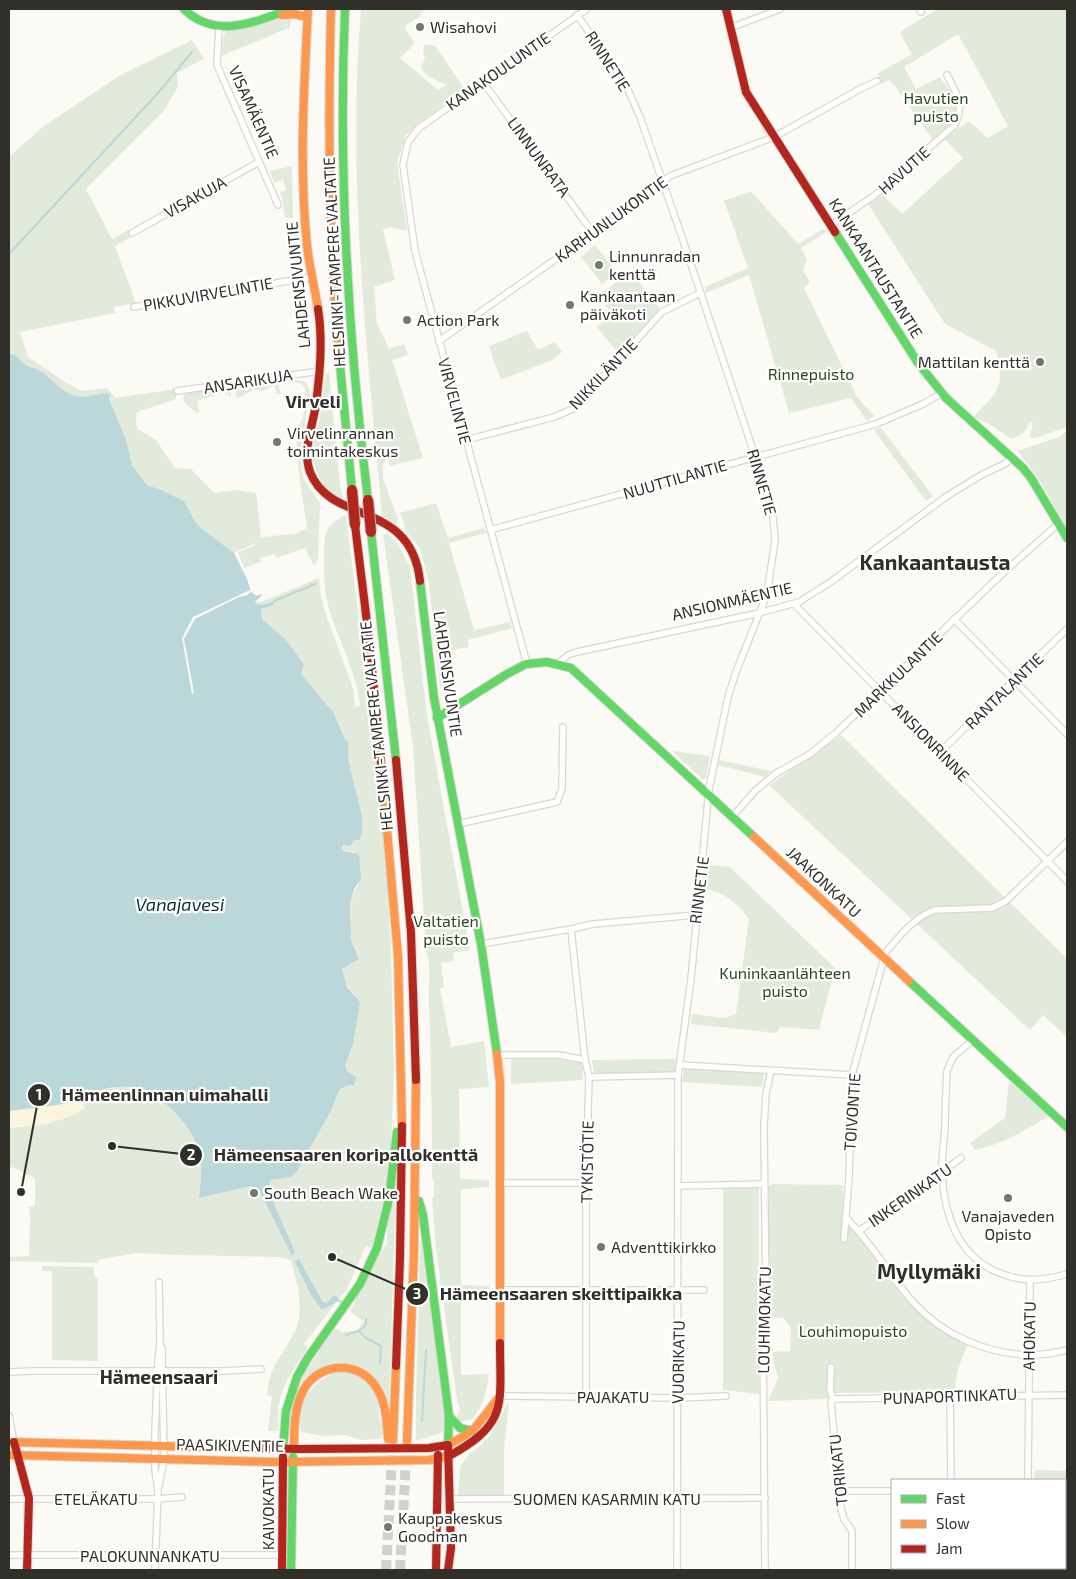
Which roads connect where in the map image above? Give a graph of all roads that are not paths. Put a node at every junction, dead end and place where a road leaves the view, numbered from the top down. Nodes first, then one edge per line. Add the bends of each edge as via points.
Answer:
1 (184, 9) edge
2 (291, 9) edge
3 (331, 9) edge
4 (345, 9) edge
5 (587, 9) edge
6 (726, 9) edge
7 (780, 9) edge
8 (307, 13) edge
9 (577, 15) junction
10 (270, 16) junction
11 (219, 28) junction
12 (730, 28) junction
13 (947, 75) dead end
14 (877, 81) dead end
15 (483, 82) junction
16 (411, 137) joint
17 (774, 137) junction
18 (259, 162) junction
19 (662, 182) junction
20 (278, 205) dead end
21 (831, 225) junction
22 (132, 233) dead end
23 (593, 233) junction
24 (312, 277) junction
25 (700, 293) junction
26 (134, 307) dead end
27 (439, 342) junction
28 (320, 371) junction
29 (177, 391) dead end
30 (942, 394) junction
31 (466, 440) junction
32 (756, 456) junction
33 (1012, 458) junction
34 (1058, 524) junction
35 (490, 530) junction
36 (1067, 538) edge
37 (794, 604) junction
38 (759, 613) junction
39 (954, 619) junction
40 (1067, 629) edge
41 (559, 663) junction
42 (527, 664) junction
43 (1015, 681) junction
44 (881, 692) junction
45 (437, 718) junction
46 (563, 727) dead end
47 (1067, 734) edge
48 (940, 752) junction
49 (710, 797) junction
50 (732, 817) junction
51 (458, 824) junction
52 (1067, 842) edge
53 (1047, 861) junction
54 (1067, 881) edge
55 (696, 915) junction
56 (571, 929) junction
57 (481, 944) junction
58 (883, 957) junction
59 (973, 1040) junction
60 (498, 1055) junction
61 (585, 1060) junction
62 (680, 1065) junction
63 (771, 1070) junction
64 (852, 1074) junction
65 (678, 1075) junction
66 (589, 1077) junction
67 (401, 1112) junction
68 (1067, 1127) edge
69 (961, 1158) dead end
70 (942, 1173) junction
71 (500, 1183) junction
72 (586, 1183) junction
73 (764, 1184) junction
74 (678, 1186) junction
75 (416, 1192) junction
76 (846, 1218) junction
77 (859, 1230) junction
78 (844, 1239) dead end
79 (1067, 1274) edge
80 (1030, 1281) junction
81 (159, 1282) dead end
82 (500, 1290) junction
83 (678, 1290) junction
84 (704, 1290) dead end
85 (586, 1291) junction
86 (1067, 1350) edge
87 (1029, 1355) junction
88 (831, 1367) dead end
89 (261, 1369) dead end
90 (160, 1370) junction
91 (9, 1372) edge
92 (1028, 1394) junction
93 (1067, 1395) edge
94 (500, 1396) junction
95 (726, 1396) dead end
96 (586, 1397) junction
97 (677, 1398) junction
98 (950, 1398) junction
99 (833, 1399) junction
100 (9, 1416) edge
101 (449, 1416) junction
102 (472, 1430) junction
103 (391, 1440) joint
104 (408, 1441) tunnel mouth
105 (11, 1442) edge
106 (160, 1445) junction
107 (283, 1449) junction
108 (294, 1449) junction
109 (445, 1449) junction
110 (13, 1455) edge
111 (160, 1458) junction
112 (437, 1460) junction
113 (288, 1461) junction
114 (951, 1479) edge
115 (1028, 1479) edge
116 (840, 1491) junction
117 (891, 1491) edge
118 (182, 1496) dead end
119 (9, 1498) edge
120 (29, 1498) junction
121 (765, 1498) junction
122 (157, 1499) junction
123 (450, 1499) junction
124 (677, 1499) junction
125 (9, 1555) edge
126 (287, 1555) junction
127 (28, 1556) junction
128 (156, 1556) junction
129 (27, 1570) edge
130 (155, 1570) edge
131 (282, 1570) edge
132 (290, 1570) edge
133 (436, 1570) edge
134 (448, 1570) edge
135 (677, 1570) edge
136 (765, 1570) edge
137 (852, 1570) edge

1 - 11 main road via 199,21
2 - 10 main road
3 - 67 main road, HELSINKI-TAMPERE VALTATIE, bridge via 328,106 332,263 398,954
4 - 75 main road, HELSINKI-TAMPERE VALTATIE, bridge via 342,105 346,261 352,350 411,932
5 - 9 street, KANAKOULUNTIE
6 - 12 main road, KANKAANTAUSTANTIE
7 - 12 street
8 - 10 main road
8 - 24 main road, LAHDENSIVUNTIE via 303,186
9 - 15 street, KANAKOULUNTIE
9 - 19 street, RINNETIE via 626,85
10 - 11 main road
11 - 18 street, VISAMÄENTIE via 216,65
12 - 17 main road, KANKAANTAUSTANTIE via 746,92
13 - 21 street, HAVUTIE via 960,102 955,125 875,195
14 - 17 street, KARHUNLUKONTIE
15 - 16 street, KANAKOULUNTIE via 429,120
15 - 23 street, LINNUNRATA
16 - 27 street, VIRVELINTIE via 404,156 404,182 414,251
17 - 19 street, KARHUNLUKONTIE via 670,176
17 - 21 main road, KANKAANTAUSTANTIE
18 - 20 street, VISAMÄENTIE
18 - 22 street, VISAKUJA
19 - 23 street, KARHUNLUKONTIE
19 - 25 street, RINNETIE
21 - 30 main road, KANKAANTAUSTANTIE via 918,363
23 - 27 street, KARHUNLUKONTIE
24 - 26 street, PIKKUVIRVELINTIE
24 - 28 main road, LAHDENSIVUNTIE via 321,338
25 - 31 street, NIKKILÄNTIE via 662,312 575,408 554,417
25 - 32 street, RINNETIE
27 - 31 street, VIRVELINTIE
28 - 29 street, ANSARIKUJA
28 - 45 main road, LAHDENSIVUNTIE via 308,465 326,498 387,524 411,549 419,569
30 - 32 street, NUUTTILANTIE via 876,424
30 - 33 main road, KANKAANTAUSTANTIE
31 - 35 street, VIRVELINTIE
32 - 35 street, NUUTTILANTIE
32 - 38 street, RINNETIE via 772,507 775,540 767,594
33 - 34 main road, KANKAANTAUSTANTIE via 1031,478
33 - 37 street, ANSIONMÄENTIE via 946,496 832,581
34 - 36 main road, KANKAANTAUSTANTIE
34 - 39 street, MARKKULANTIE
35 - 42 street, VIRVELINTIE
37 - 38 street, ANSIONMÄENTIE
37 - 44 street, ANSIONRINNE
38 - 41 street, ANSIONMÄENTIE via 577,652
38 - 49 street, RINNETIE via 728,697
39 - 43 street
39 - 44 street, MARKKULANTIE
40 - 43 street, RANTALANTIE
41 - 42 main road, ANSIONMÄENTIE
41 - 49 main road, JAAKONKATU via 571,668
42 - 45 main road, ANSIONMÄENTIE
43 - 47 street
43 - 48 street, RANTALANTIE
44 - 48 street, ANSIONRINNE
44 - 50 street, MARKKULANTIE via 810,754 775,774
45 - 51 main road, LAHDENSIVUNTIE
46 - 51 street via 562,790 557,802
48 - 53 street, ANSIONRINNE
49 - 50 main road, JAAKONKATU
49 - 55 street, RINNETIE
50 - 58 main road, JAAKONKATU
51 - 57 main road, LAHDENSIVUNTIE
52 - 53 street
53 - 54 street, ANSIONRINNE
53 - 58 street via 1006,901 992,908 935,910 919,917
55 - 56 street via 593,924
55 - 62 street, RINNETIE
56 - 57 street
56 - 61 street, TYKISTÖTIE
57 - 60 main road, LAHDENSIVUNTIE
58 - 59 main road, JAAKONKATU
58 - 64 street, TOIVONTIE
59 - 68 main road, JAAKONKATU
59 - 70 street via 953,1057 946,1071
60 - 61 street via 559,1055
60 - 71 main road, LAHDENSIVUNTIE
61 - 66 street, TYKISTÖTIE
62 - 63 street
62 - 65 street, VUORIKATU
63 - 64 street
63 - 73 street, LOUHIMOKATU via 766,1093
64 - 76 street, TOIVONTIE
65 - 66 street
65 - 74 street, VUORIKATU
66 - 72 street, TYKISTÖTIE
67 - 103 main road, HELSINKI-TAMPERE VALTATIE via 400,1289
67 - 107 main road, KAIVOKATU via 390,1191 378,1245 361,1284 297,1376 286,1412
69 - 70 street, INKERINKATU
70 - 77 street, INKERINKATU
70 - 80 street via 948,1213 966,1249 988,1268
71 - 72 street
71 - 82 main road, LAHDENSIVUNTIE
72 - 85 street, TYKISTÖTIE
73 - 74 street
73 - 121 street, LOUHIMOKATU
74 - 83 street, VUORIKATU
75 - 101 main road via 422,1215
75 - 104 main road, HELSINKI-TAMPERE VALTATIE
76 - 77 street
76 - 78 street, TOIVONTIE
77 - 87 street via 914,1303 936,1322 973,1343
79 - 80 street
80 - 87 street, AHOKATU
81 - 90 street via 163,1353
82 - 85 street
82 - 94 main road, LAHDENSIVUNTIE
83 - 84 street
83 - 85 street
83 - 97 street, VUORIKATU
85 - 96 street, TYKISTÖTIE
86 - 87 street
87 - 92 street, AHOKATU
88 - 99 street, TORIKATU
89 - 90 street
90 - 91 street
90 - 106 street
92 - 93 street, PUNAPORTINKATU
92 - 98 street, PUNAPORTINKATU
92 - 115 street, AHOKATU
94 - 96 street, PAJAKATU
94 - 102 main road
94 - 109 main road, LAHDENSIVUNTIE via 498,1411 486,1429 472,1442
95 - 97 street, PAJAKATU
96 - 97 street, PAJAKATU
97 - 124 street, VUORIKATU
98 - 99 street, PUNAPORTINKATU
98 - 114 street
99 - 116 street, TORIKATU
100 - 105 street
101 - 102 main road via 460,1428
101 - 109 main road
102 - 109 main road
103 - 108 main road, KAIVOKATU via 382,1398 375,1385 362,1372 339,1366 317,1374 304,1390 296,1417
105 - 106 main road, PAASIKIVENTIE
105 - 110 main road
106 - 107 main road, PAASIKIVENTIE
106 - 111 street
107 - 108 main road, PAASIKIVENTIE
107 - 113 main road, KAIVOKATU
108 - 109 main road, PAASIKIVENTIE
108 - 113 main road, KAIVOKATU
109 - 112 main road
109 - 123 main road
110 - 111 main road, PAASIKIVENTIE
110 - 120 main road
111 - 113 main road, PAASIKIVENTIE
111 - 122 street via 155,1470
112 - 113 main road, PAASIKIVENTIE
112 - 133 main road
113 - 126 main road, KAIVOKATU
116 - 117 street
116 - 137 street, TORIKATU via 844,1519 852,1531
118 - 122 street, ETELÄKATU
119 - 120 street, ETELÄKATU
120 - 122 street, ETELÄKATU
120 - 127 main road
121 - 124 street, SUOMEN KASARMIN KATU
121 - 136 street, LOUHIMOKATU
122 - 128 street
123 - 124 street, SUOMEN KASARMIN KATU
123 - 134 main road
124 - 135 street, VUORIKATU
125 - 127 street, PALOKUNNANKATU
126 - 128 street, PALOKUNNANKATU
126 - 131 main road, KAIVOKATU
126 - 132 main road, KAIVOKATU
127 - 128 street, PALOKUNNANKATU
127 - 129 main road
128 - 130 street

